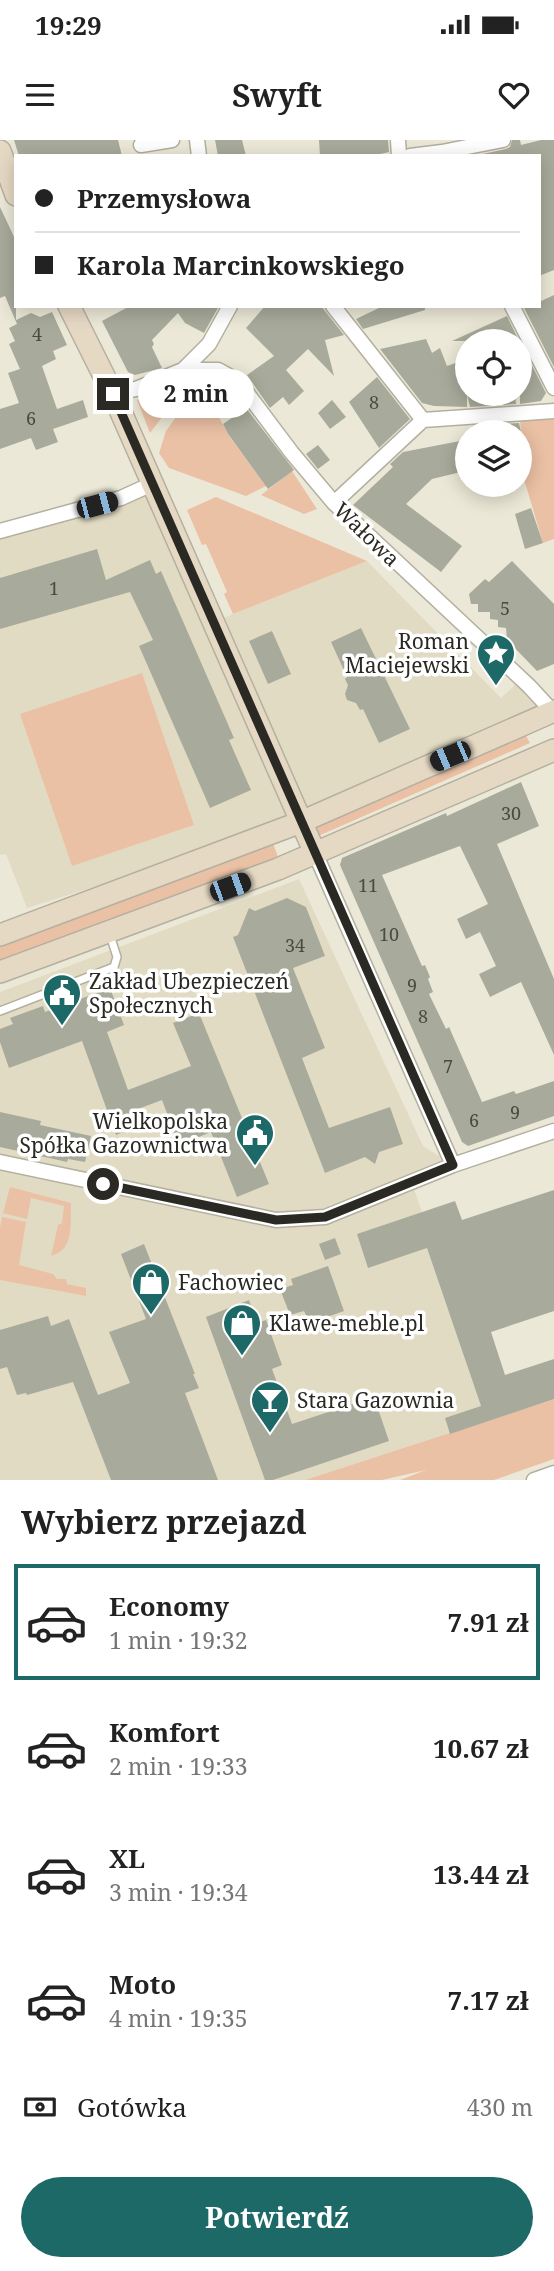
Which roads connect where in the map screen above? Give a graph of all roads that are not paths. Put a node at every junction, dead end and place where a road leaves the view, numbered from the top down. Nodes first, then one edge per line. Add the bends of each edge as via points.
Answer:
1 (172, 140) edge
2 (503, 140) edge
3 (141, 147) edge
4 (0, 151) edge
5 (443, 154) edge
6 (14, 190) edge
7 (72, 308) edge
8 (229, 308) edge
9 (335, 308) edge
10 (513, 308) edge
11 (183, 370) junction
12 (554, 388) edge
13 (113, 394) junction
14 (554, 411) edge
15 (423, 420) junction
16 (152, 484) junction
17 (334, 503) junction
18 (0, 531) edge
19 (554, 711) edge
20 (519, 727) junction
21 (554, 750) edge
22 (533, 758) junction
23 (301, 822) junction
24 (315, 853) junction
25 (110, 932) junction
26 (0, 935) edge
27 (0, 972) edge
28 (0, 1012) edge
29 (554, 1131) edge
30 (0, 1162) edge
31 (453, 1165) junction
32 (554, 1474) edge
33 (534, 1480) edge

1 - 3 street
2 - 5 street
4 - 6 street
7 - 13 street
8 - 11 street, Wałowa via 209,344
9 - 15 street
10 - 12 street
11 - 13 street, Wałowa
11 - 17 street, Wałowa via 218,370 238,382
13 - 16 street
14 - 15 street
15 - 17 street
16 - 18 street via 121,498
16 - 23 street
17 - 19 street, Wałowa
19 - 20 street
20 - 22 street
20 - 23 street
21 - 22 street
22 - 24 street
23 - 24 street
23 - 26 street
24 - 25 street
24 - 31 street
25 - 27 street
25 - 28 lane via 116,965
29 - 31 street
30 - 31 street via 276,1220 325,1217
32 - 33 street

